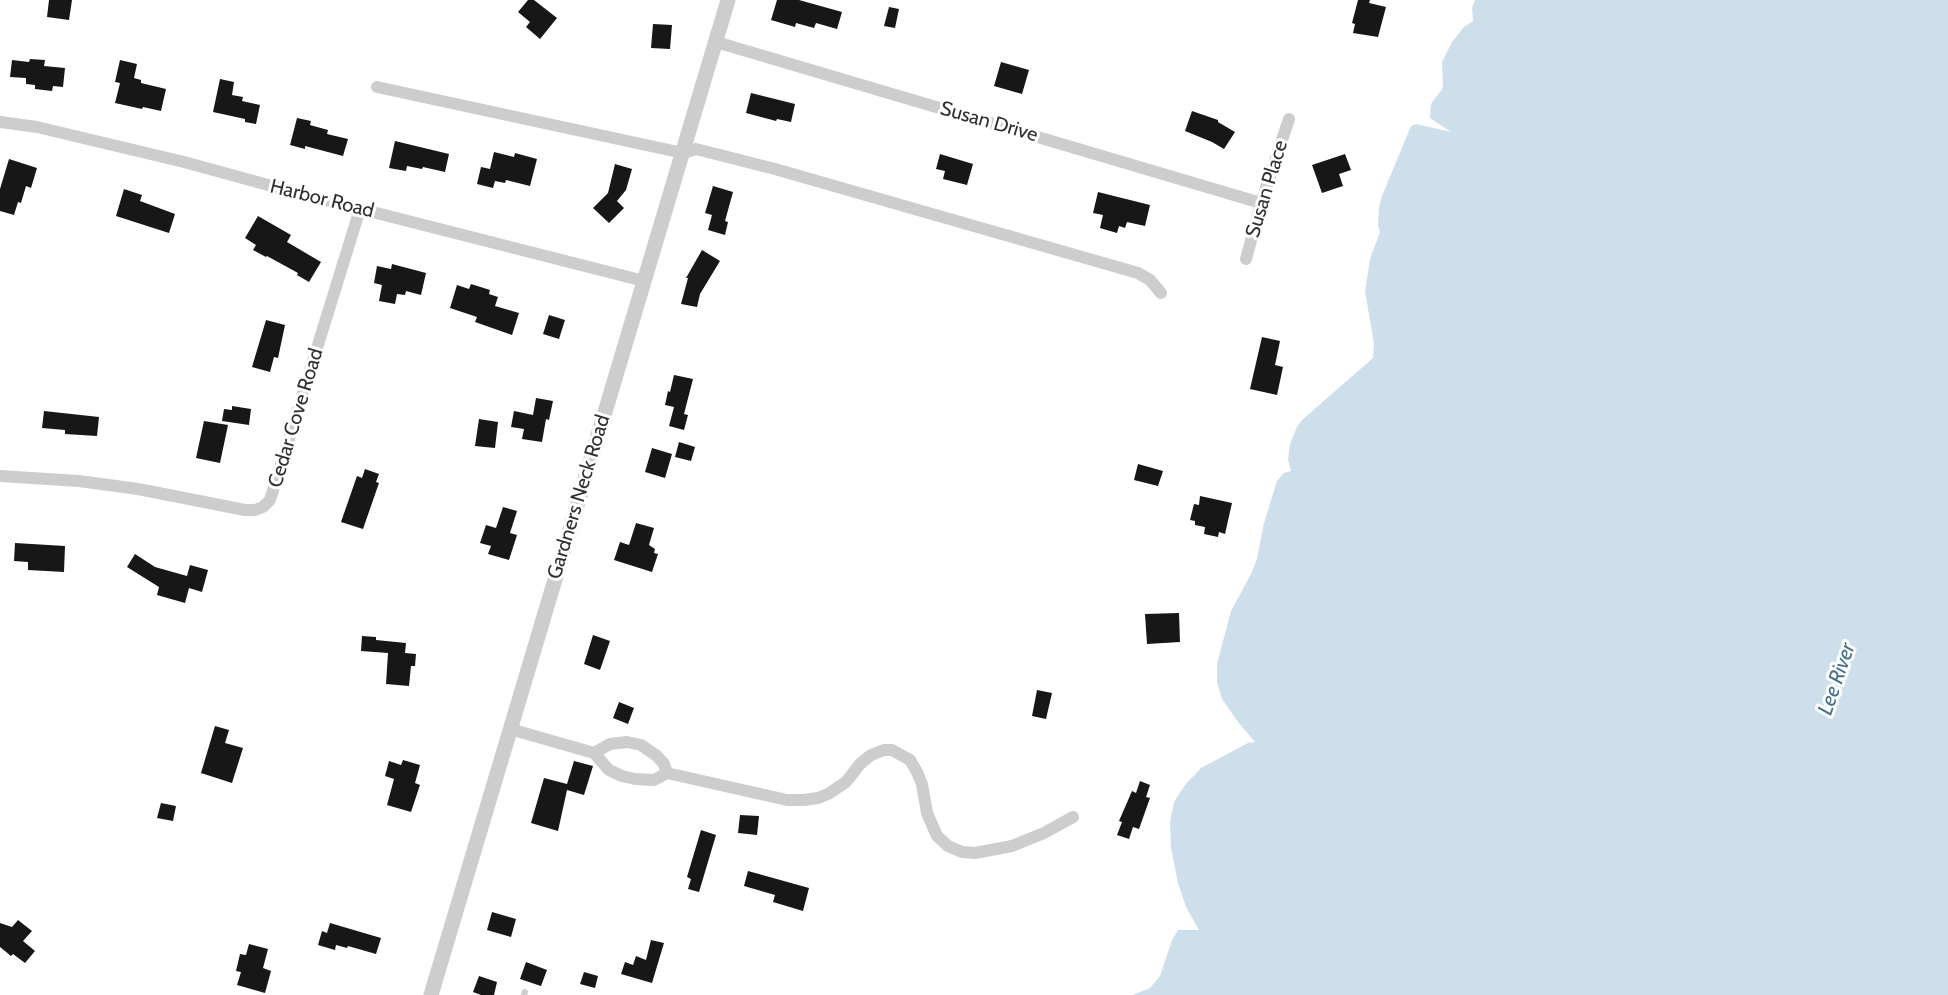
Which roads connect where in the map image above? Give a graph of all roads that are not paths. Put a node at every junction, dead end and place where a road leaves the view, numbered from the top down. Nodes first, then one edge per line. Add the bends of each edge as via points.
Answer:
1 (728, 0) edge
2 (716, 42) junction
3 (377, 87) dead end
4 (1289, 119) dead end
5 (0, 122) edge
6 (683, 153) junction
7 (1261, 203) junction
8 (360, 209) junction
9 (1246, 259) dead end
10 (644, 281) junction
11 (1161, 293) dead end
12 (0, 476) edge
13 (510, 729) junction
14 (594, 753) junction
15 (667, 773) junction
16 (1073, 817) dead end
17 (431, 995) edge

1 - 2 street, Gardners Neck Road
2 - 6 street, Gardners Neck Road
2 - 7 street, Susan Drive
3 - 6 street
4 - 7 street, Susan Place
5 - 8 street, Harbor Road via 97,141
6 - 10 street, Gardners Neck Road
6 - 11 street via 696,149 775,169 1070,253 1138,273
7 - 9 street, Susan Place
8 - 10 street, Harbor Road
8 - 12 street, Cedar Cove Road via 270,500 263,507 244,510 126,488
10 - 13 street, Gardners Neck Road
13 - 14 street
13 - 17 street, Gardners Neck Road
14 - 15 street via 609,770 622,776 654,780
14 - 15 street via 610,744 641,745 657,756
15 - 16 street via 787,800 804,800 828,794 846,782 871,755 892,750 910,760 917,772 937,836 962,852 1012,846

